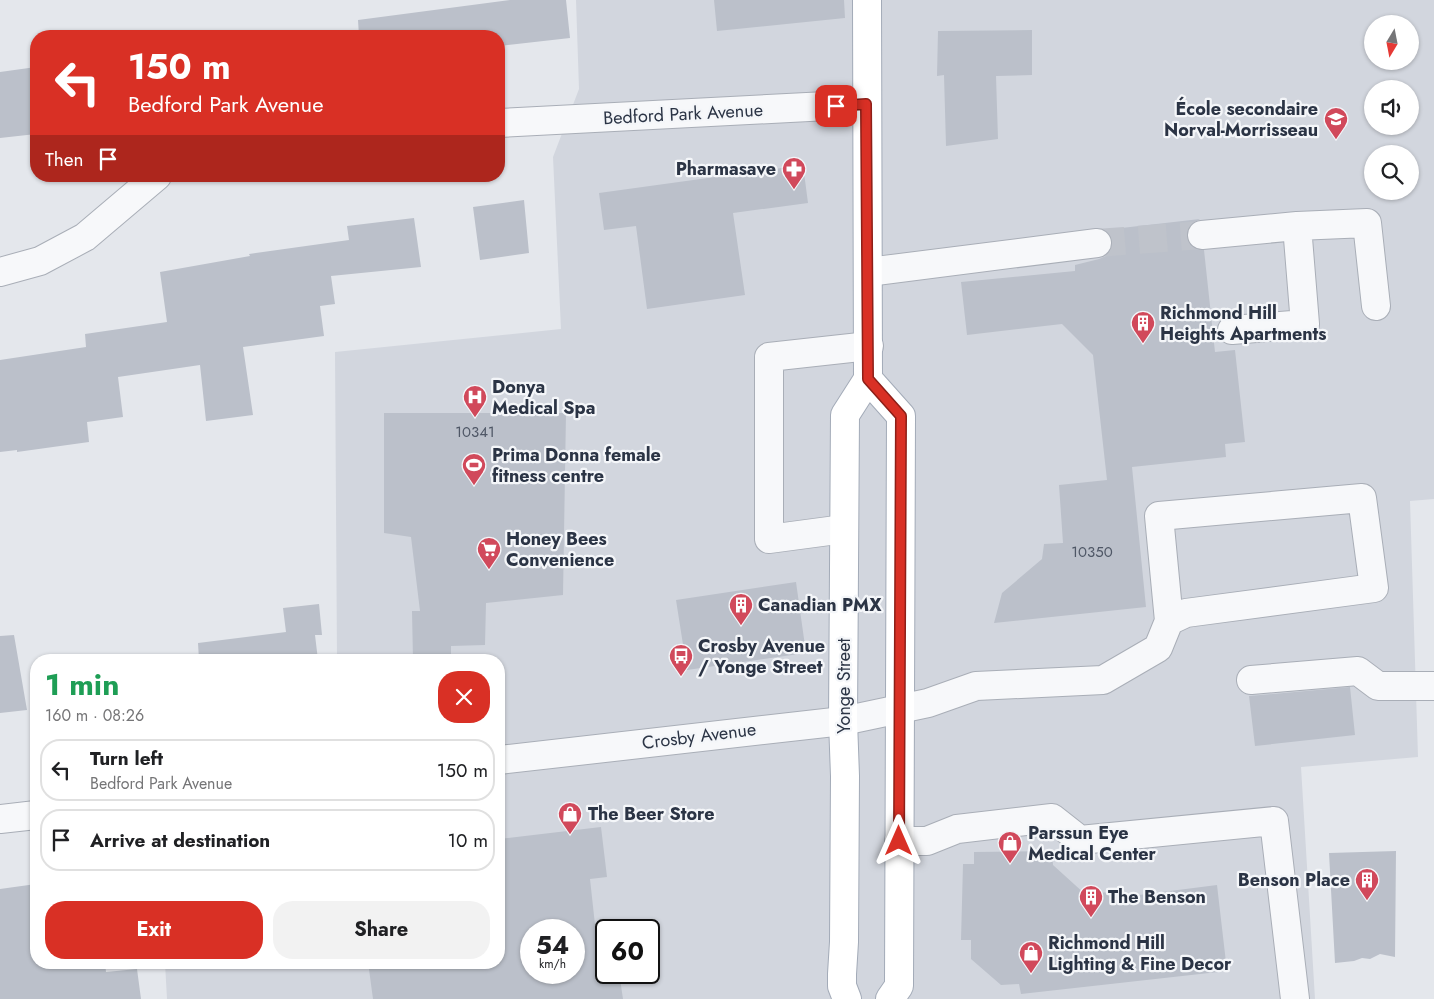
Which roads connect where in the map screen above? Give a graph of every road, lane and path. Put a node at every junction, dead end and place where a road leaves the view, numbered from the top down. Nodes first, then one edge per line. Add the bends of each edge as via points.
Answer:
1 (867, 0) edge
2 (866, 104) junction
3 (505, 123) edge
4 (151, 182) edge
5 (1298, 226) junction
6 (1202, 236) tunnel mouth
7 (1097, 243) tunnel mouth
8 (0, 272) edge
9 (868, 272) junction
10 (1376, 306) dead end
11 (1232, 330) dead end
12 (869, 346) junction
13 (868, 379) junction
14 (844, 529) junction
15 (1169, 621) junction
16 (1251, 680) dead end
17 (1434, 686) edge
18 (900, 709) junction
19 (842, 721) junction
20 (505, 759) edge
21 (30, 816) edge
22 (0, 819) edge
23 (899, 841) junction
24 (847, 999) edge
25 (890, 999) edge
26 (1295, 999) edge

1 - 2 main road
2 - 3 street, Bedford Park Avenue
2 - 9 main road
4 - 8 street via 85,237 40,261
5 - 6 street
5 - 10 street via 1367,223
5 - 11 street via 1305,324
7 - 9 street
9 - 12 main road
12 - 13 main road
12 - 14 street via 769,357 769,539
13 - 14 main road, Yonge Street via 845,415
13 - 18 main road via 901,416
14 - 19 main road, Yonge Street
15 - 15 street via 1186,613 1374,588 1362,498 1159,516
15 - 18 street, Crosby Avenue via 1158,648 1103,680 976,686 928,704
16 - 17 street via 1358,670 1378,686
18 - 19 street, Crosby Avenue
18 - 23 main road
19 - 20 street, Crosby Avenue
19 - 24 main road, Yonge Street via 845,785 842,986
21 - 22 street
23 - 25 main road via 899,986
23 - 26 street via 927,841 957,829 1052,818 1080,840 1274,821

